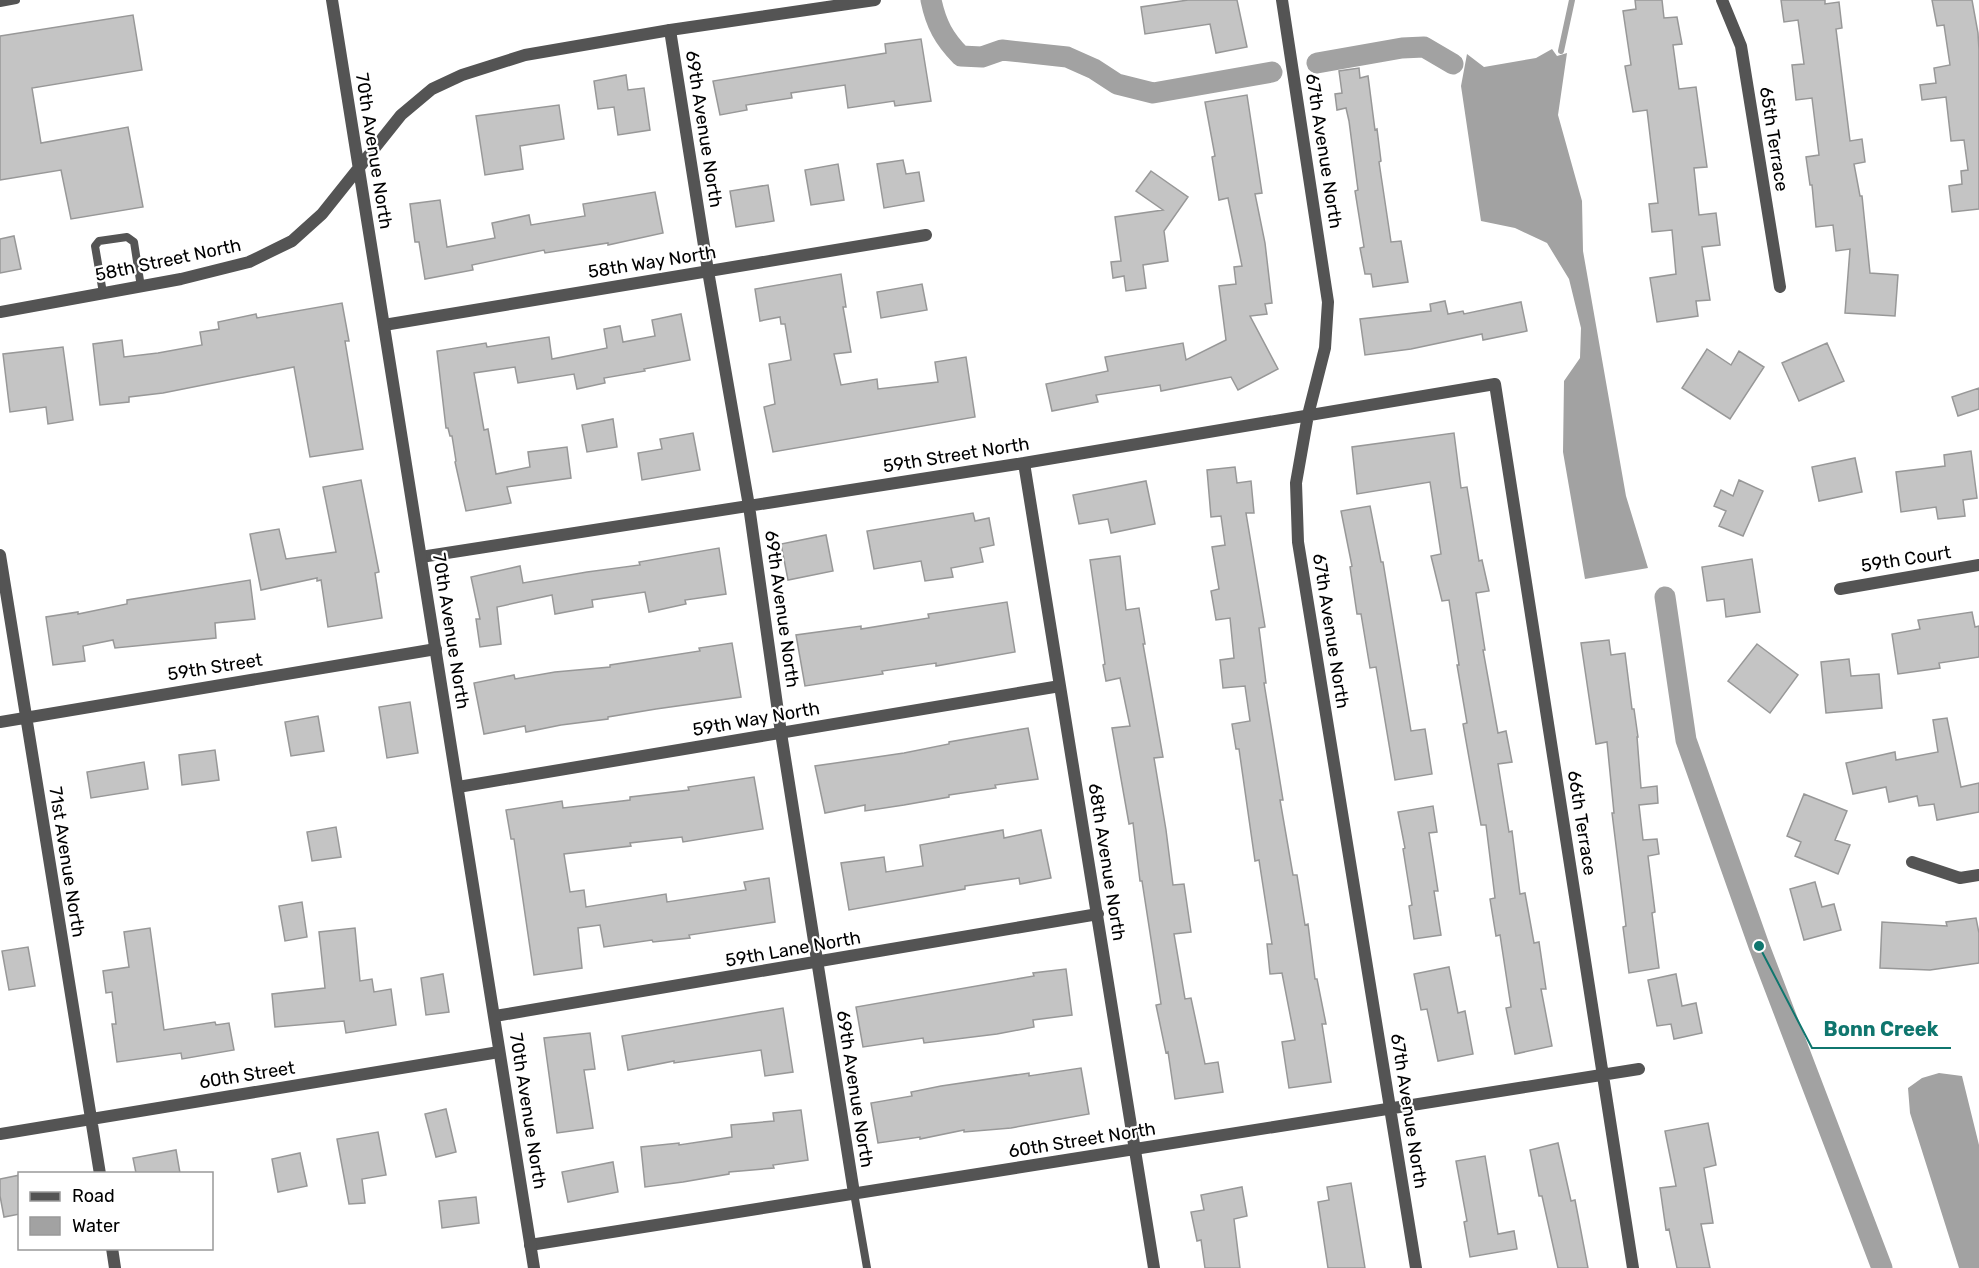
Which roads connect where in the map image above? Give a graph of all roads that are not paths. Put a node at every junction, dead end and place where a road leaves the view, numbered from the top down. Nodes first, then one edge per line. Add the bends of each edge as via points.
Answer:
1 (16, 0) edge
2 (332, 0) edge
3 (875, 0) edge
4 (1282, 0) edge
5 (1722, 0) edge
6 (0, 3) edge
7 (670, 30) junction
8 (359, 169) junction
9 (926, 235) dead end
10 (708, 271) junction
11 (141, 286) junction
12 (1780, 287) dead end
13 (104, 293) junction
14 (0, 312) edge
15 (384, 325) junction
16 (1495, 384) joint
17 (1308, 416) junction
18 (1024, 463) junction
19 (749, 506) junction
20 (0, 555) edge
21 (421, 557) junction
22 (1979, 565) edge
23 (1840, 589) dead end
24 (436, 649) junction
25 (1060, 686) junction
26 (25, 717) junction
27 (0, 722) edge
28 (781, 733) junction
29 (458, 787) junction
30 (1912, 862) dead end
31 (1979, 875) edge
32 (1098, 914) junction
33 (817, 963) junction
34 (495, 1016) junction
35 (500, 1052) junction
36 (1639, 1069) dead end
37 (1603, 1075) junction
38 (1391, 1109) junction
39 (91, 1119) junction
40 (0, 1134) edge
41 (1136, 1150) junction
42 (100, 1172) edge
43 (854, 1193) junction
44 (530, 1245) junction
45 (112, 1250) edge
46 (115, 1268) edge
47 (534, 1268) edge
48 (867, 1268) edge
49 (1154, 1268) edge
50 (1416, 1268) edge
51 (1633, 1268) edge

1 - 6 lane
2 - 8 street, 70th Avenue North
3 - 7 street, 58th Street North
4 - 17 street, 67th Avenue North via 1328,302 1325,348
5 - 12 street, 65th Terrace via 1741,46
7 - 8 street, 58th Street North via 525,56 462,75 432,89 401,115
7 - 10 street, 69th Avenue North
8 - 11 street, 58th Street North via 322,214 292,241 249,262
8 - 15 street, 70th Avenue North
9 - 10 street, 58th Way North
10 - 15 street, 58th Way North
10 - 19 street, 69th Avenue North
11 - 13 street, 58th Street North
11 - 13 lane via 134,242 127,237 99,241 95,246
13 - 14 street, 58th Street North
15 - 21 street, 70th Avenue North
16 - 17 street, 59th Street North
16 - 37 street, 66th Terrace
17 - 18 street, 59th Street North
17 - 38 street, 67th Avenue North via 1296,483 1298,542
18 - 19 street, 59th Street North
18 - 25 street, 68th Avenue North
19 - 21 street, 59th Street North
19 - 28 street, 69th Avenue North
20 - 26 street, 71st Avenue North
21 - 24 street, 70th Avenue North
22 - 23 street, 59th Court
24 - 26 street, 59th Street
24 - 29 street, 70th Avenue North
25 - 28 street, 59th Way North
25 - 32 street, 68th Avenue North
26 - 27 street, 59th Street
26 - 39 street, 71st Avenue North
28 - 29 street, 59th Way North
28 - 33 street, 69th Avenue North
29 - 34 street, 70th Avenue North
30 - 31 street via 1960,878
32 - 33 street, 59th Lane North
32 - 41 street, 68th Avenue North
33 - 34 street, 59th Lane North
33 - 43 street, 69th Avenue North
34 - 35 street, 70th Avenue North
35 - 39 street, 60th Street
35 - 44 street, 70th Avenue North
36 - 37 street, 60th Street North
37 - 38 street, 60th Street North
37 - 51 street, 66th Terrace
38 - 41 street, 60th Street North
38 - 50 street, 67th Avenue North
39 - 40 street, 60th Street
39 - 42 street, 71st Avenue North
41 - 43 street, 60th Street North
41 - 49 street, 68th Avenue North
43 - 44 street, 60th Street North
43 - 48 lane
44 - 47 street, 70th Avenue North
45 - 46 street

